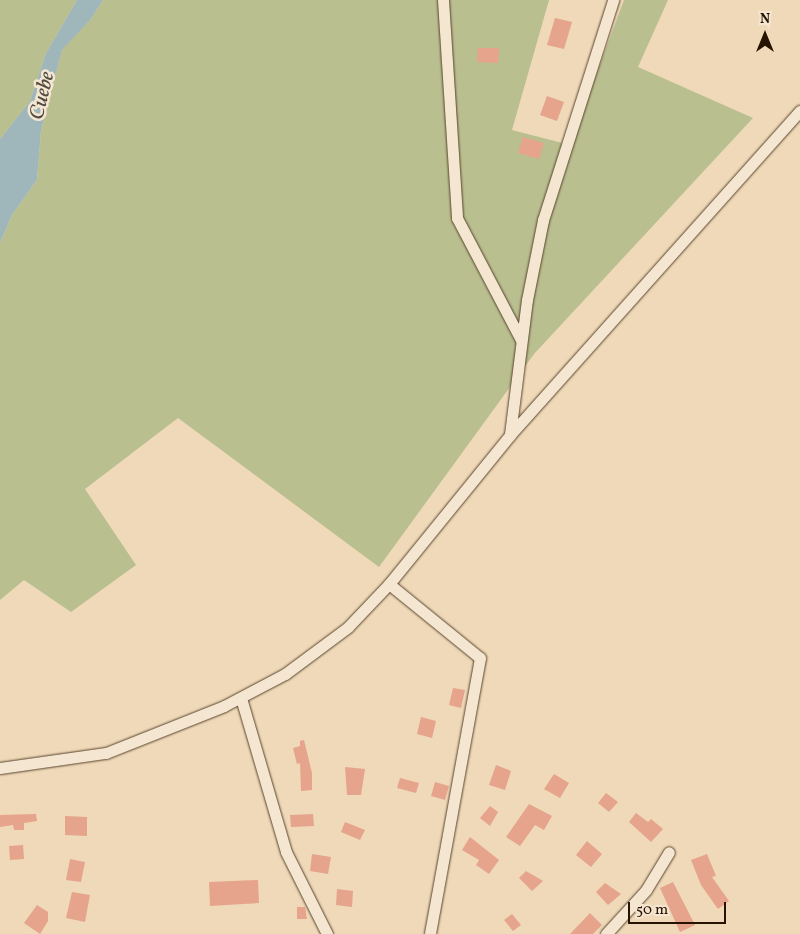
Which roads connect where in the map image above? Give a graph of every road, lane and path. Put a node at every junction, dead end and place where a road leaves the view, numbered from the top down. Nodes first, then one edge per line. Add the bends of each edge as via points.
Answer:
1 (443, 0) edge
2 (613, 0) edge
3 (800, 111) edge
4 (521, 340) junction
5 (510, 435) junction
6 (389, 584) junction
7 (241, 698) junction
8 (0, 768) edge
9 (669, 852) dead end
10 (327, 934) edge
11 (430, 934) edge
12 (606, 934) edge

1 - 4 street via 457,218
2 - 4 street via 543,220
3 - 5 street
4 - 5 street
5 - 6 street
6 - 7 street via 348,627 318,651
6 - 11 street via 480,658
7 - 8 street via 106,752
7 - 10 street via 286,852
9 - 12 street via 646,890

